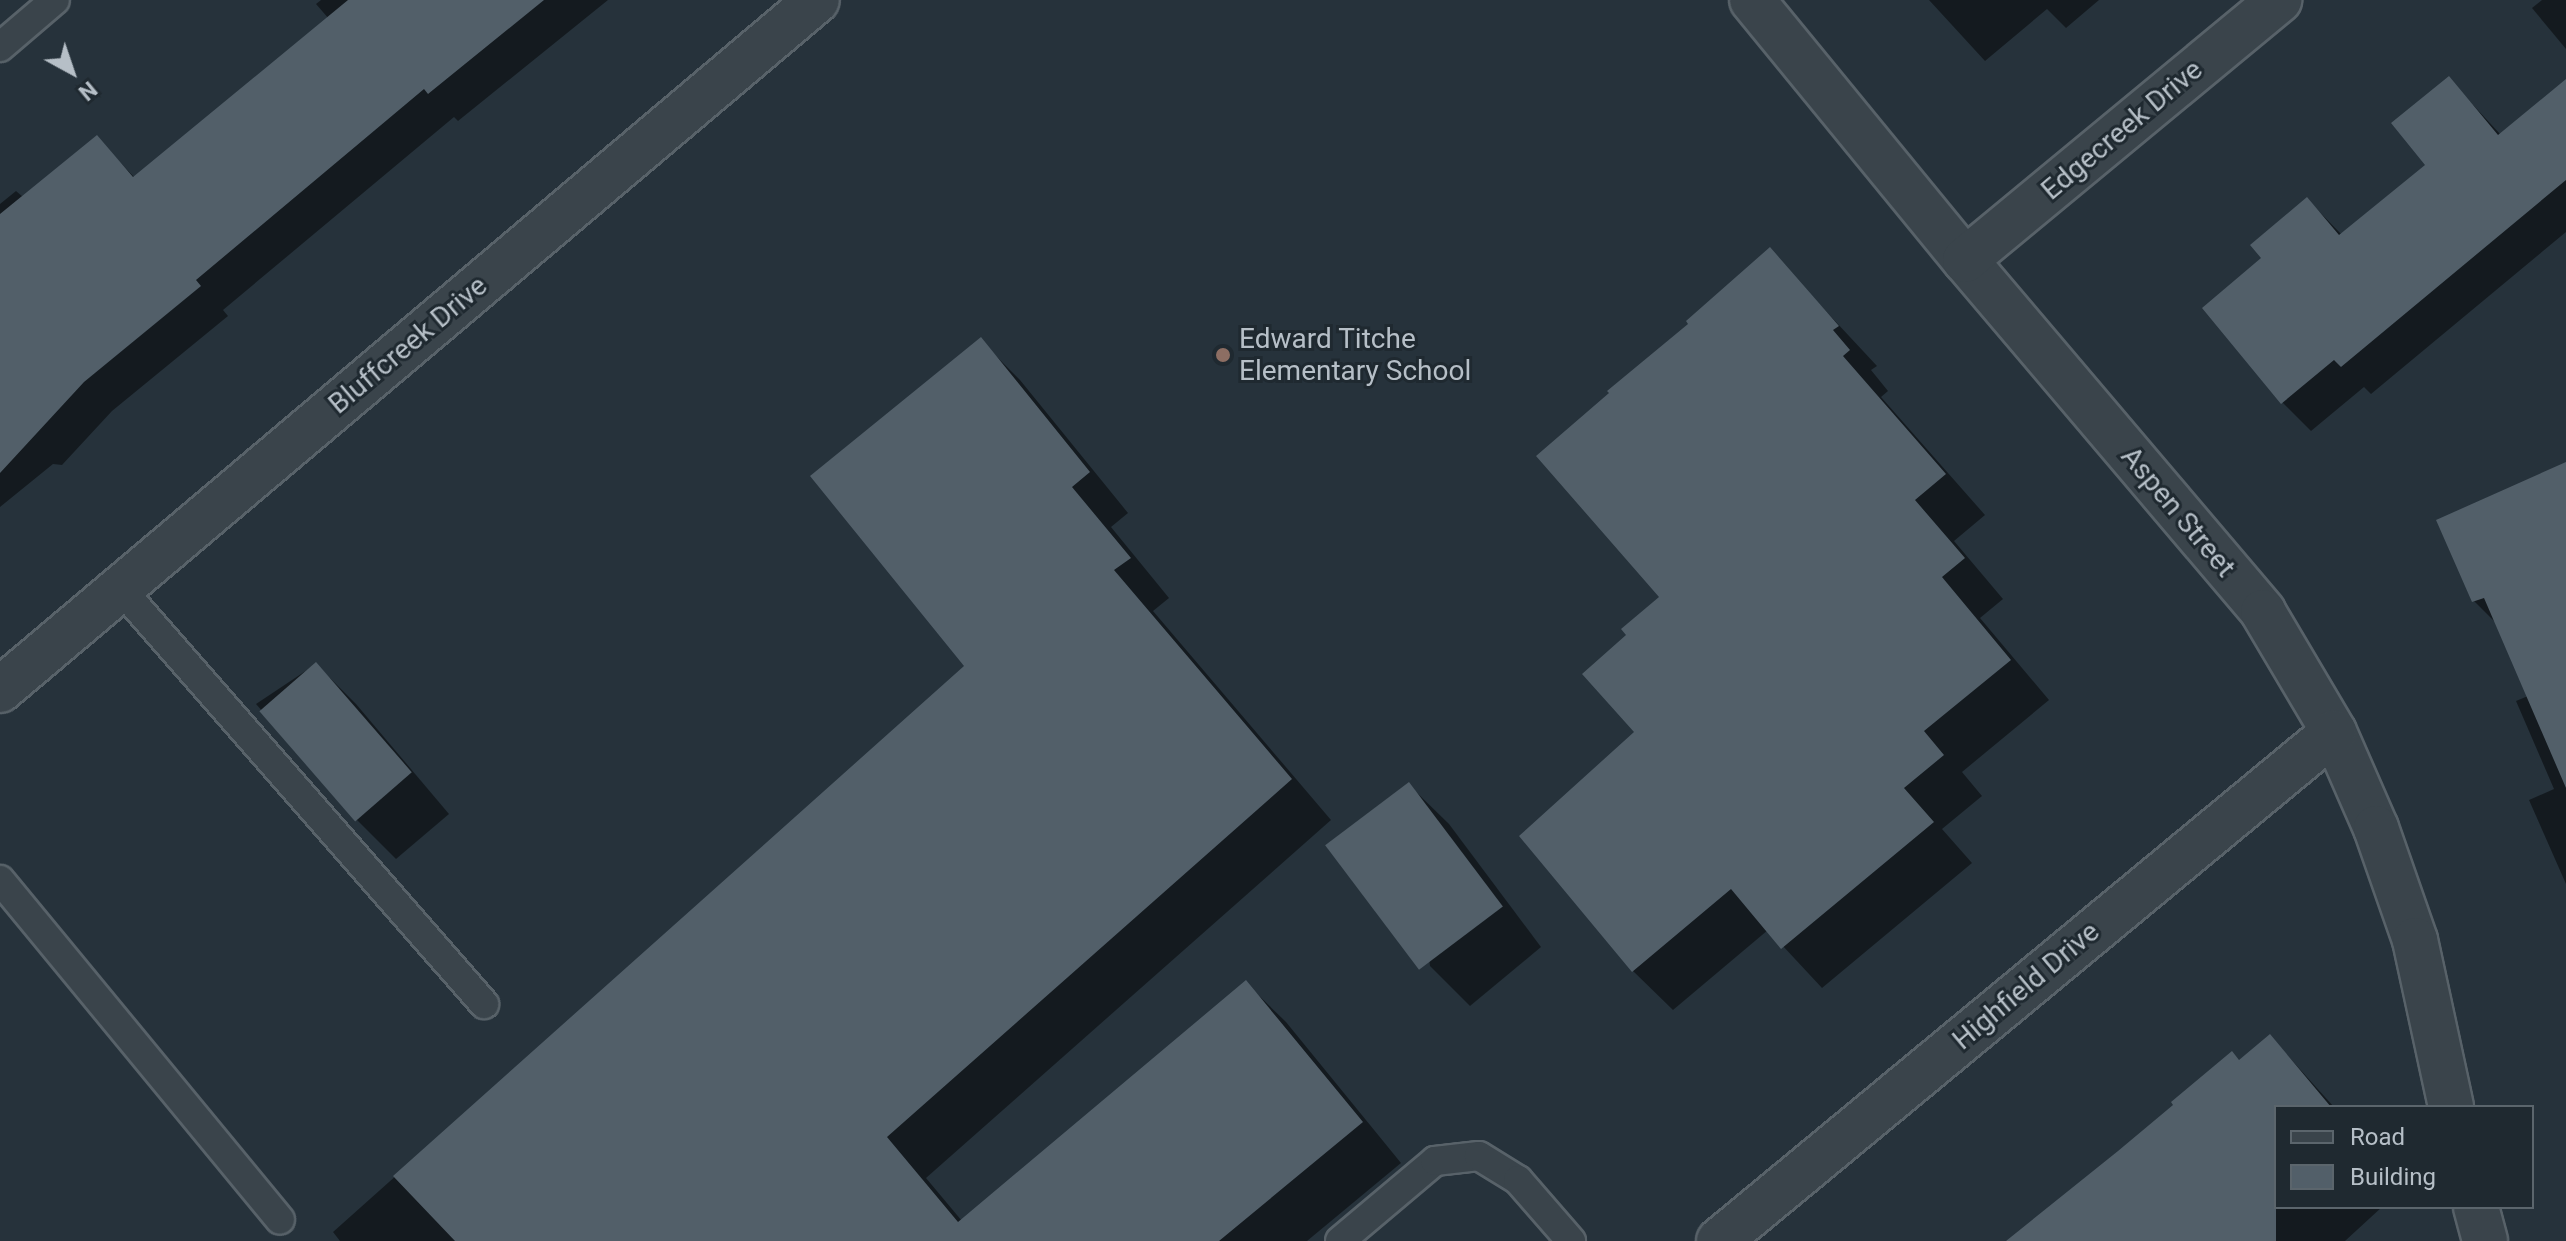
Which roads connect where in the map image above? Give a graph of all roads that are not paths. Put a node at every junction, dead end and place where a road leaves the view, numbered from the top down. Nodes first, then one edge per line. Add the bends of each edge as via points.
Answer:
1 (55, 0) edge
2 (817, 0) edge
3 (1752, 0) edge
4 (2279, 0) edge
5 (0, 47) edge
6 (1965, 260) junction
7 (120, 588) junction
8 (0, 690) edge
9 (2334, 732) junction
10 (0, 880) edge
11 (484, 1004) dead end
12 (2451, 1105) edge
13 (2477, 1209) edge
14 (280, 1220) dead end
15 (1340, 1241) edge
16 (1571, 1241) edge
17 (1719, 1241) edge
18 (2485, 1241) edge

1 - 5 lane
2 - 7 street, Bluffcreek Drive
3 - 6 street, Aspen Street
4 - 6 street, Edgecreek Drive
6 - 9 street, Aspen Street via 2263,612
7 - 8 street, Bluffcreek Drive
7 - 11 lane
9 - 12 street, Aspen Street via 2376,828 2415,940
9 - 17 street, Highfield Drive
10 - 14 lane
13 - 18 street
15 - 16 lane via 1435,1161 1479,1156 1518,1180

